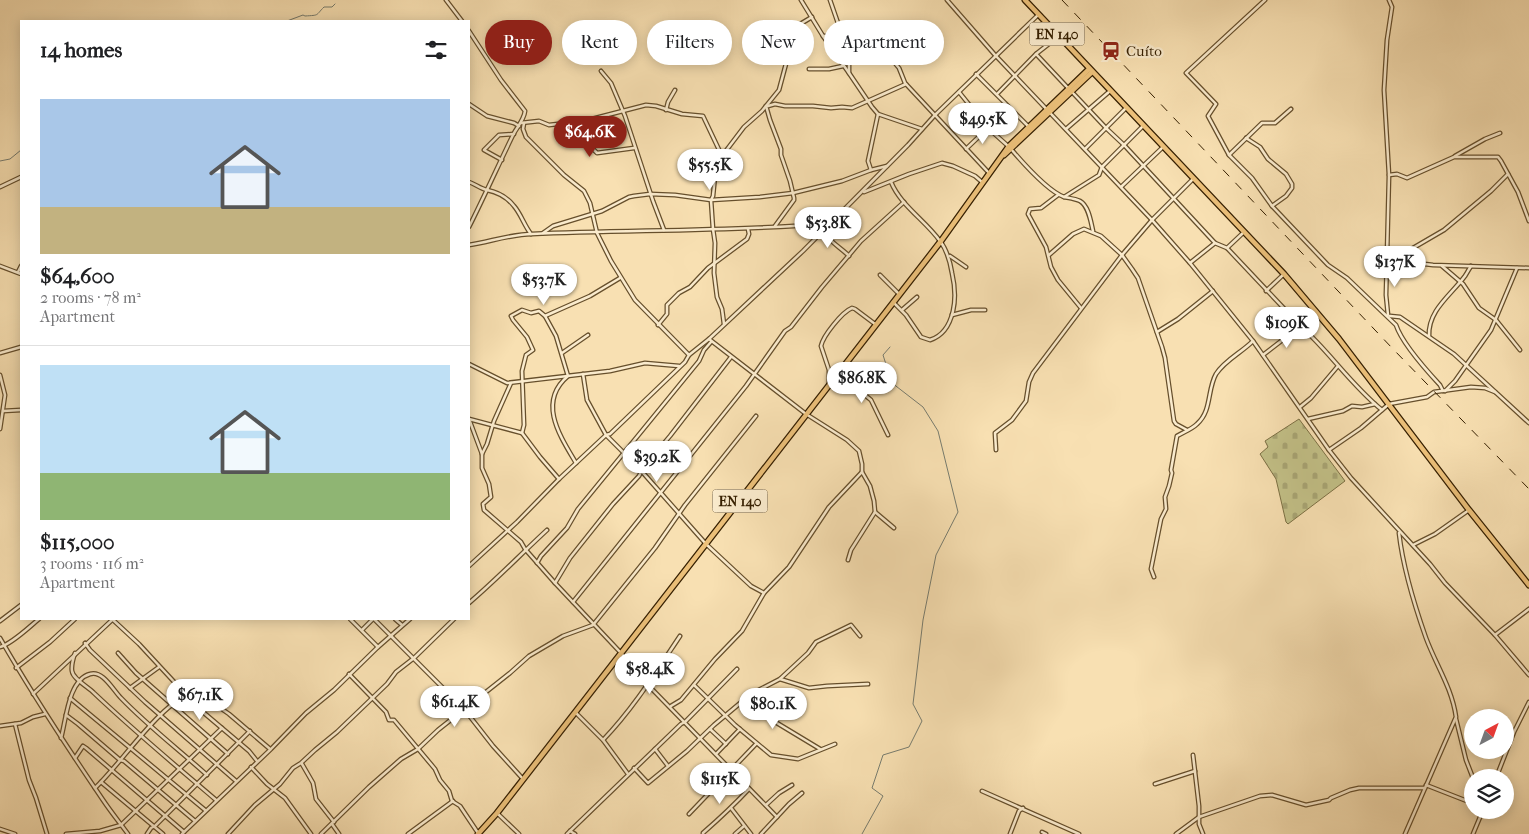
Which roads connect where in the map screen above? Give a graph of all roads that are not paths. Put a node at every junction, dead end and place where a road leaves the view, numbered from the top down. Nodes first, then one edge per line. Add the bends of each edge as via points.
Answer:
1 (446, 0) edge
2 (801, 0) edge
3 (830, 0) edge
4 (947, 0) edge
5 (1025, 0) edge
6 (1265, 0) edge
7 (1389, 0) edge
8 (1038, 14) junction
9 (812, 17) junction
10 (461, 20) edge
11 (837, 20) edge
12 (470, 33) edge
13 (823, 36) joint
14 (1059, 36) junction
15 (1036, 54) junction
16 (995, 55) junction
17 (849, 65) edge
18 (897, 65) edge
19 (843, 66) junction
20 (809, 69) dead end
21 (601, 71) dead end
22 (1091, 71) junction
23 (849, 73) junction
24 (976, 74) junction
25 (1015, 75) junction
26 (906, 84) junction
27 (675, 90) dead end
28 (1070, 90) junction
29 (1110, 91) junction
30 (958, 92) junction
31 (997, 94) junction
32 (868, 102) junction
33 (470, 105) edge
34 (766, 106) junction
35 (1127, 108) junction
36 (1291, 109) dead end
37 (666, 110) junction
38 (1048, 110) junction
39 (1089, 110) junction
40 (623, 112) junction
41 (878, 114) junction
42 (934, 115) junction
43 (559, 123) junction
44 (521, 124) junction
45 (1143, 126) junction
46 (988, 128) junction
47 (1030, 128) junction
48 (922, 129) junction
49 (1066, 129) junction
50 (1107, 129) junction
51 (1500, 133) dead end
52 (514, 134) junction
53 (1246, 138) junction
54 (1124, 145) junction
55 (1163, 146) junction
56 (635, 148) junction
57 (1009, 148) junction
58 (966, 149) junction
59 (1085, 150) junction
60 (1229, 154) junction
61 (722, 156) junction
62 (1454, 157) junction
63 (502, 160) junction
64 (888, 166) junction
65 (1143, 166) junction
66 (1102, 167) junction
67 (871, 170) junction
68 (989, 173) junction
69 (1508, 174) junction
70 (1389, 175) junction
71 (20, 177) edge
72 (1194, 179) junction
73 (470, 182) edge
74 (891, 182) junction
75 (982, 182) junction
76 (0, 187) edge
77 (1121, 187) junction
78 (487, 190) junction
79 (793, 193) junction
80 (862, 193) junction
81 (650, 194) junction
82 (1058, 195) junction
83 (1064, 197) junction
84 (1173, 199) junction
85 (711, 200) junction
86 (903, 204) junction
87 (1272, 206) junction
88 (592, 214) junction
89 (470, 217) edge
90 (472, 220) junction
91 (1152, 220) junction
92 (1529, 221) edge
93 (829, 224) junction
94 (470, 225) edge
95 (774, 226) junction
96 (713, 229) junction
97 (748, 229) junction
98 (664, 230) junction
99 (823, 230) junction
100 (1093, 232) junction
101 (1244, 232) junction
102 (597, 233) junction
103 (531, 234) junction
104 (540, 234) junction
105 (940, 241) junction
106 (1215, 243) junction
107 (470, 245) edge
108 (1227, 248) junction
109 (1049, 254) junction
110 (948, 255) junction
111 (1122, 255) junction
112 (849, 256) junction
113 (1387, 260) junction
114 (714, 263) junction
115 (1190, 263) junction
116 (0, 266) edge
117 (1442, 266) junction
118 (1471, 266) junction
119 (966, 267) dead end
120 (1517, 268) junction
121 (1529, 268) edge
122 (20, 273) edge
123 (880, 274) dead end
124 (1284, 274) junction
125 (620, 278) junction
126 (1459, 281) junction
127 (1213, 291) junction
128 (1266, 291) junction
129 (899, 294) junction
130 (917, 297) dead end
131 (893, 302) junction
132 (1081, 308) junction
133 (902, 310) junction
134 (985, 310) dead end
135 (952, 315) junction
136 (545, 316) junction
137 (1388, 316) junction
138 (1496, 320) junction
139 (724, 324) junction
140 (876, 324) junction
141 (658, 325) junction
142 (1298, 328) junction
143 (1157, 332) junction
144 (588, 335) dead end
145 (1429, 336) junction
146 (710, 340) junction
147 (1253, 341) junction
148 (20, 347) edge
149 (1520, 350) dead end
150 (0, 353) edge
151 (562, 354) junction
152 (689, 355) junction
153 (1263, 355) junction
154 (731, 357) junction
155 (470, 364) edge
156 (1467, 365) junction
157 (679, 366) junction
158 (1338, 366) junction
159 (838, 373) junction
160 (583, 374) junction
161 (754, 374) junction
162 (0, 375) edge
163 (568, 376) junction
164 (523, 382) junction
165 (511, 383) junction
166 (829, 384) junction
167 (1444, 391) junction
168 (1495, 392) junction
169 (1375, 404) junction
170 (1389, 404) junction
171 (1300, 407) junction
172 (20, 410) edge
173 (1382, 410) junction
174 (2, 411) junction
175 (806, 414) junction
176 (756, 416) dead end
177 (470, 419) edge
178 (1308, 419) junction
179 (470, 422) edge
180 (1529, 423) edge
181 (493, 425) junction
182 (0, 429) edge
183 (1187, 430) junction
184 (522, 433) junction
185 (606, 435) junction
186 (888, 435) dead end
187 (996, 450) dead end
188 (1329, 450) junction
189 (482, 454) junction
190 (624, 454) junction
191 (576, 463) junction
192 (641, 472) junction
193 (862, 472) junction
194 (559, 479) junction
195 (660, 493) junction
196 (1469, 510) junction
197 (875, 512) junction
198 (678, 515) junction
199 (894, 528) dead end
200 (506, 530) junction
201 (547, 530) dead end
202 (1399, 531) junction
203 (706, 544) junction
204 (1413, 546) junction
205 (525, 549) junction
206 (848, 560) dead end
207 (537, 563) junction
208 (470, 565) edge
209 (1154, 577) dead end
210 (555, 583) junction
211 (1529, 585) edge
212 (764, 594) junction
213 (470, 602) edge
214 (573, 602) junction
215 (20, 606) edge
216 (1529, 609) edge
217 (38, 620) edge
218 (74, 620) edge
219 (112, 620) edge
220 (114, 620) edge
221 (351, 620) edge
222 (372, 620) edge
223 (374, 620) edge
224 (396, 620) edge
225 (409, 620) edge
226 (453, 620) edge
227 (0, 621) edge
228 (402, 625) junction
229 (593, 625) junction
230 (362, 630) junction
231 (391, 635) junction
232 (1495, 635) junction
233 (680, 636) dead end
234 (860, 636) dead end
235 (0, 638) edge
236 (85, 643) junction
237 (0, 646) edge
238 (4, 646) junction
239 (378, 647) junction
240 (75, 653) junction
241 (118, 653) dead end
242 (621, 653) junction
243 (414, 658) junction
244 (159, 667) junction
245 (16, 668) junction
246 (736, 669) dead end
247 (349, 674) junction
248 (1529, 675) edge
249 (143, 679) junction
250 (780, 679) junction
251 (81, 681) junction
252 (648, 684) junction
253 (868, 684) dead end
254 (694, 685) junction
255 (130, 688) junction
256 (33, 694) junction
257 (751, 694) junction
258 (184, 696) junction
259 (70, 698) junction
260 (373, 698) junction
261 (708, 698) junction
262 (1529, 702) edge
263 (173, 706) junction
264 (671, 706) junction
265 (464, 709) junction
266 (575, 713) junction
267 (45, 714) junction
268 (66, 715) junction
269 (161, 715) junction
270 (725, 715) junction
271 (1456, 717) junction
272 (685, 722) junction
273 (15, 724) junction
274 (0, 726) edge
275 (150, 726) junction
276 (222, 728) junction
277 (710, 729) junction
278 (740, 729) junction
279 (250, 731) junction
280 (141, 736) junction
281 (61, 738) junction
282 (211, 738) junction
283 (701, 738) junction
284 (603, 740) junction
285 (239, 743) junction
286 (726, 744) junction
287 (756, 744) junction
288 (835, 744) dead end
289 (200, 748) junction
290 (130, 749) junction
291 (271, 749) junction
292 (418, 749) junction
293 (655, 749) junction
294 (820, 750) junction
295 (228, 754) junction
296 (716, 754) junction
297 (1192, 755) dead end
298 (74, 758) junction
299 (188, 759) junction
300 (120, 760) junction
301 (257, 761) junction
302 (301, 763) junction
303 (218, 764) junction
304 (668, 766) junction
305 (251, 767) junction
306 (179, 768) junction
307 (634, 768) junction
308 (1470, 769) edge
309 (1500, 769) edge
310 (111, 770) junction
311 (732, 771) junction
312 (1195, 771) junction
313 (628, 774) junction
314 (207, 775) junction
315 (168, 779) junction
316 (523, 779) junction
317 (236, 781) junction
318 (101, 782) junction
319 (197, 784) junction
320 (1155, 784) dead end
321 (792, 785) dead end
322 (1425, 787) junction
323 (95, 788) junction
324 (275, 788) junction
325 (749, 789) junction
326 (158, 790) junction
327 (982, 791) dead end
328 (802, 793) dead end
329 (187, 794) junction
330 (147, 800) junction
331 (217, 801) junction
332 (1464, 801) edge
333 (453, 802) junction
334 (175, 805) junction
335 (766, 805) junction
336 (731, 808) junction
337 (1023, 808) junction
338 (206, 810) junction
339 (136, 811) junction
340 (497, 813) junction
341 (689, 814) dead end
342 (165, 816) junction
343 (777, 817) junction
344 (1199, 817) junction
345 (1479, 819) edge
346 (194, 821) junction
347 (333, 823) junction
348 (121, 825) junction
349 (155, 826) junction
350 (744, 826) junction
351 (0, 829) edge
352 (183, 833) edge
353 (568, 833) edge
354 (10, 834) edge
355 (15, 834) edge
356 (47, 834) edge
357 (66, 834) edge
358 (128, 834) edge
359 (147, 834) edge
360 (163, 834) edge
361 (228, 834) edge
362 (311, 834) edge
363 (321, 834) edge
364 (340, 834) edge
365 (408, 834) edge
366 (478, 834) edge
367 (519, 834) edge
368 (575, 834) edge
369 (703, 834) edge
370 (735, 834) edge
371 (751, 834) edge
372 (761, 834) edge
373 (1010, 834) edge
374 (1079, 834) edge
375 (1176, 834) edge
376 (1203, 834) edge
377 (1405, 834) edge
378 (1473, 834) edge

1 - 10 street
2 - 9 street
3 - 11 street
4 - 16 street
5 - 8 main road, EN 140
6 - 60 street via 1186,73 1216,104 1208,116
7 - 70 street via 1392,7 1384,90
8 - 14 main road, EN 140
8 - 16 street
9 - 13 street
9 - 34 street via 795,30 781,86
12 - 44 street via 522,105 525,111
13 - 19 street
14 - 15 street
14 - 22 main road, EN 140
15 - 25 street
15 - 28 street
16 - 24 street
16 - 25 street
17 - 23 street
18 - 26 street
19 - 20 street
19 - 23 street
21 - 40 street via 611,83
22 - 28 main road, EN 140
22 - 29 main road
23 - 32 street
24 - 30 street
24 - 31 street
25 - 31 street
25 - 38 street
26 - 32 street
26 - 42 street
27 - 37 street
28 - 38 main road, EN 140
28 - 39 street
29 - 35 main road
29 - 39 street
30 - 42 street
30 - 46 street
31 - 47 street
32 - 34 street via 852,108
32 - 41 street
33 - 44 street via 487,116
34 - 61 street via 746,124
34 - 79 street
35 - 45 main road
35 - 50 street
36 - 53 street via 1275,123 1262,123
37 - 40 street via 646,105
37 - 61 street via 703,116
38 - 47 main road, EN 140
38 - 49 street
39 - 49 street
39 - 50 street
40 - 43 street
40 - 56 street
41 - 48 street
41 - 67 street via 868,161
42 - 48 street
42 - 58 street
43 - 44 street via 539,121
43 - 56 street via 598,152
44 - 52 street
44 - 88 street via 526,138 584,191
45 - 54 street
45 - 55 main road
46 - 57 street
46 - 58 street
47 - 57 main road, EN 140
48 - 64 street
49 - 59 street
50 - 54 street
50 - 59 street
51 - 62 street
52 - 63 street
52 - 63 street via 499,135 484,150
53 - 60 street
53 - 87 street via 1260,147 1292,184 1286,196
54 - 65 street
54 - 66 street
55 - 65 street
55 - 72 main road
56 - 81 street
57 - 68 main road, EN 140
57 - 82 street
58 - 68 street
59 - 66 street
60 - 87 street
61 - 85 street
62 - 69 street via 1498,157
62 - 70 street via 1407,178
63 - 78 street
64 - 67 street
64 - 80 street
65 - 77 street
65 - 84 street
66 - 77 street
66 - 83 street via 1099,175
67 - 79 street
68 - 75 main road, EN 140
69 - 92 street
69 - 113 street via 1444,230
70 - 113 street
71 - 76 street
72 - 84 street
72 - 101 main road
73 - 78 street
74 - 75 street via 942,163
74 - 80 street
74 - 86 street
75 - 105 main road, EN 140
77 - 91 street
78 - 90 street
78 - 103 street via 496,191 512,203
79 - 85 street
79 - 95 street via 794,200
80 - 93 street
81 - 85 street
81 - 88 street via 629,197
81 - 98 street
82 - 83 street
82 - 109 street via 1041,208 1032,208 1028,212
83 - 100 street via 1083,204
84 - 91 street
84 - 106 street
85 - 96 street
86 - 105 street
86 - 112 street via 865,237
87 - 137 street via 1328,264
88 - 102 street
88 - 104 street
89 - 90 street
90 - 94 street
91 - 111 street
91 - 115 street
93 - 95 street
93 - 99 street
95 - 97 street
96 - 97 street
96 - 98 street
96 - 114 street
97 - 114 street via 747,239
98 - 102 street
99 - 112 street via 827,238
99 - 139 street
100 - 109 street via 1077,231
100 - 111 street
101 - 108 street
101 - 124 main road
102 - 104 street
102 - 125 street
103 - 104 street
103 - 107 street
105 - 110 street
105 - 129 main road, EN 140
106 - 108 street
106 - 115 street
108 - 128 street
109 - 132 street via 1051,268 1058,280
110 - 119 street
110 - 135 street via 955,288
111 - 132 street
111 - 143 street via 1138,278
112 - 161 street via 792,327 785,331
113 - 117 street
113 - 137 street
114 - 139 street via 717,297
114 - 141 street via 667,305 667,314
115 - 127 street
116 - 122 street
117 - 118 street
117 - 126 street
118 - 120 street
118 - 126 street
120 - 121 street
120 - 138 street
123 - 129 street
124 - 128 street
124 - 170 main road
125 - 136 street
125 - 141 street via 634,300
126 - 138 street via 1479,308
126 - 145 street via 1434,314
127 - 143 street
127 - 147 street
128 - 142 street via 1293,318
129 - 131 main road, EN 140
130 - 133 street
131 - 133 street
131 - 140 main road, EN 140
132 - 187 street via 1030,378 1026,402 1012,420 995,433
133 - 135 street via 921,336 930,340 944,331
134 - 135 street
136 - 151 street
136 - 164 street via 539,311 522,310 511,316 533,350 525,357
137 - 145 street via 1400,317
137 - 167 street
138 - 149 street
138 - 156 street
139 - 146 street
140 - 159 main road, EN 140
140 - 166 street via 852,308 827,333 821,346 827,362
141 - 152 street
142 - 153 street
142 - 158 street via 1311,336
143 - 183 street via 1165,358 1174,421
144 - 151 street
145 - 156 street
146 - 152 street
146 - 154 street
146 - 190 street via 698,361
147 - 153 street
147 - 183 street via 1227,360 1215,375 1203,418
148 - 150 street
151 - 163 street
152 - 157 street
153 - 171 street
154 - 161 street
154 - 192 street
155 - 165 street
156 - 167 street
156 - 168 street
157 - 160 street via 645,364
157 - 185 street
158 - 169 street
158 - 171 street
159 - 166 main road, EN 140
159 - 186 street via 871,400
160 - 163 street
160 - 185 street via 587,400
161 - 175 street
161 - 195 street
162 - 174 street via 5,395
163 - 164 street
163 - 191 street via 557,390 552,412
164 - 165 street
164 - 184 street
165 - 181 street
166 - 175 main road, EN 140
167 - 168 street via 1477,387
167 - 170 street
168 - 180 street
169 - 173 street
169 - 178 street via 1362,408 1352,406
170 - 173 street
170 - 196 main road
171 - 178 street
172 - 174 street
173 - 188 street
174 - 182 street
175 - 193 street via 855,446 861,458
175 - 203 main road, EN 140
176 - 198 street
177 - 181 street
178 - 188 street
179 - 189 street
181 - 184 street
181 - 189 street
183 - 209 street via 1178,436 1170,486 1165,497 1166,509 1153,559
184 - 194 street
185 - 190 street
185 - 191 street
188 - 202 street
189 - 200 street via 482,468 491,497 482,507
190 - 192 street
190 - 207 street
191 - 194 street
192 - 195 street
192 - 210 street via 570,558
193 - 197 street via 871,491
193 - 212 street via 830,507 789,567
194 - 200 street
195 - 198 street
195 - 214 street
196 - 204 street
196 - 211 main road
197 - 199 street
197 - 206 street
198 - 203 street
198 - 229 street
200 - 205 street
200 - 208 street
201 - 205 street
202 - 204 street
202 - 271 street via 1402,556 1426,638 1450,690
203 - 212 street
203 - 242 main road, EN 140
204 - 232 street
205 - 207 street
205 - 213 street
207 - 210 street
210 - 214 street
212 - 254 street via 742,631
214 - 229 street
215 - 227 street
216 - 232 street
217 - 238 street
218 - 245 street
219 - 236 street
220 - 244 street
221 - 230 street
222 - 230 street
223 - 231 street
224 - 228 street
225 - 228 street
226 - 243 street
228 - 231 street
229 - 242 street
229 - 265 street via 546,644
230 - 239 street
231 - 239 street
231 - 243 street
232 - 248 street
233 - 252 street
234 - 250 street via 851,625 816,642
235 - 238 street
236 - 240 street
236 - 255 street
237 - 238 street
238 - 245 street
239 - 247 street
240 - 251 street via 72,671
240 - 256 street
241 - 249 street
242 - 252 street
242 - 266 main road, EN 140
243 - 260 street via 396,672
243 - 265 street
244 - 249 street
244 - 258 street
245 - 256 street
246 - 261 street
247 - 260 street
247 - 291 street
249 - 255 street
249 - 263 street
250 - 253 street via 809,688
250 - 257 street
251 - 259 street
251 - 275 street via 90,673 96,673
251 - 280 street
252 - 264 street
252 - 284 street
254 - 261 street
254 - 264 street
255 - 269 street
256 - 267 street
257 - 270 street
257 - 294 street via 755,704 767,716
258 - 263 street
258 - 276 street
258 - 279 street via 200,692
259 - 268 street
259 - 290 street
260 - 292 street via 389,720 394,720
260 - 302 street
261 - 270 street
261 - 272 street
262 - 309 street
263 - 269 street
263 - 282 street
264 - 272 street
265 - 292 street
265 - 316 street
266 - 284 street
266 - 316 main road, EN 140
267 - 273 street
267 - 281 street
268 - 281 street
268 - 300 street
269 - 275 street
269 - 289 street
270 - 277 street
270 - 278 street
271 - 308 street
271 - 322 street
272 - 283 street
272 - 293 street
273 - 274 street
273 - 356 street
275 - 280 street
275 - 299 street
276 - 282 street
276 - 285 street
277 - 283 street
277 - 286 street
278 - 286 street
278 - 287 street
279 - 285 street
279 - 291 street
280 - 290 street
280 - 306 street
281 - 298 street
282 - 289 street
282 - 295 street
283 - 296 street
283 - 304 street
284 - 313 street
285 - 295 street
285 - 301 street
286 - 296 street
287 - 294 street via 771,756 798,759
287 - 311 street
288 - 294 street
289 - 299 street
289 - 303 street
290 - 300 street
290 - 315 street
291 - 301 street
292 - 333 street via 438,774
292 - 347 street via 401,759
293 - 304 street
293 - 307 street
295 - 303 street
296 - 311 street
297 - 312 street
298 - 310 street via 83,746
298 - 323 street
299 - 306 street
299 - 314 street
300 - 310 street
300 - 326 street
301 - 305 street
302 - 324 street via 292,768
302 - 347 street via 313,783 316,799
303 - 314 street
303 - 317 street
304 - 307 street via 648,782
305 - 317 street
305 - 324 street
306 - 315 street
306 - 319 street
307 - 313 street
310 - 318 street
310 - 330 street
311 - 325 street
311 - 341 street
312 - 320 street
312 - 344 street
313 - 353 street
314 - 319 street
315 - 326 street
315 - 329 street
316 - 340 main road, EN 140
317 - 331 street
318 - 323 street
318 - 339 street
319 - 329 street
319 - 331 street
321 - 335 street
322 - 332 street
322 - 344 street via 1354,789 1329,800 1306,805 1268,795
322 - 377 street
323 - 348 street
324 - 361 street
324 - 362 street
325 - 335 street
325 - 336 street
326 - 330 street
326 - 334 street
327 - 337 street
328 - 343 street
329 - 334 street
329 - 338 street
330 - 339 street
330 - 342 street
331 - 338 street
333 - 365 street
333 - 366 street via 460,806
334 - 342 street
334 - 346 street
335 - 343 street
336 - 350 street
336 - 369 street
337 - 373 street
337 - 374 street
338 - 346 street
339 - 348 street
339 - 349 street
340 - 366 main road, EN 140
340 - 367 street
342 - 349 street
342 - 352 street
343 - 372 street
344 - 375 street
344 - 376 street
345 - 378 street
346 - 352 street
347 - 363 street
347 - 364 street
348 - 357 street via 100,831
348 - 358 street
349 - 359 street
349 - 360 street
350 - 370 street
350 - 371 street
351 - 354 street
353 - 368 street
354 - 355 street

